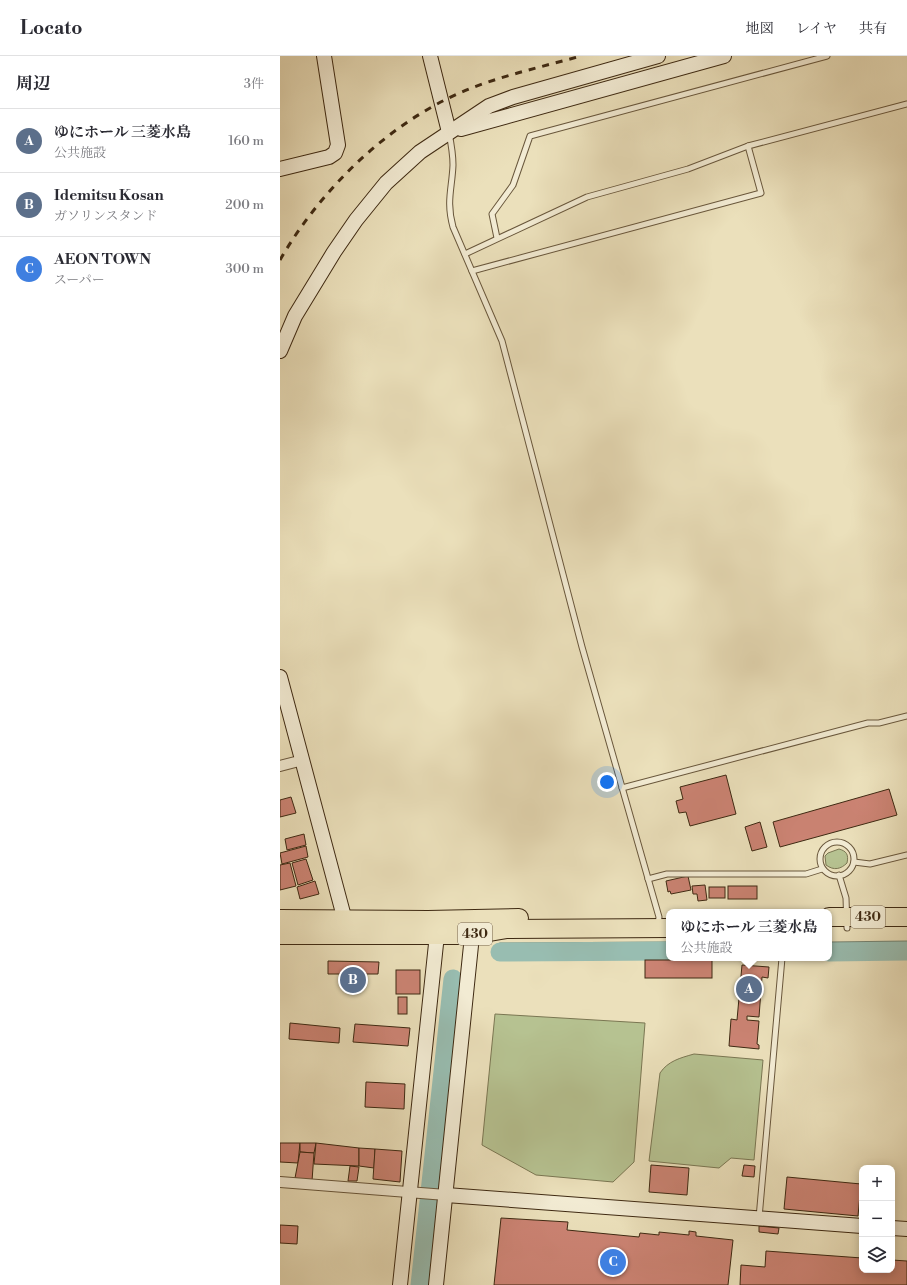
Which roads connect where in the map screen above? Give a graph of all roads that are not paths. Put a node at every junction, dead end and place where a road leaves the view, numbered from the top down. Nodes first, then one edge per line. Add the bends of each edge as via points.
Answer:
1 (324, 56) edge
2 (430, 56) edge
3 (658, 56) edge
4 (724, 56) edge
5 (827, 56) edge
6 (907, 104) edge
7 (449, 132) junction
8 (748, 146) junction
9 (280, 170) edge
10 (497, 238) junction
11 (465, 254) junction
12 (472, 271) junction
13 (280, 350) edge
14 (280, 678) edge
15 (284, 711) edge
16 (907, 716) edge
17 (303, 760) junction
18 (280, 766) edge
19 (622, 788) junction
20 (907, 855) edge
21 (854, 862) junction
22 (822, 869) junction
23 (839, 875) junction
24 (648, 879) junction
25 (907, 917) edge
26 (832, 918) edge
27 (280, 919) edge
28 (664, 922) edge
29 (847, 923) junction
30 (347, 927) junction
31 (473, 927) junction
32 (832, 927) edge
33 (438, 928) junction
34 (907, 928) edge
35 (280, 935) edge
36 (782, 961) edge
37 (280, 1182) edge
38 (415, 1193) junction
39 (440, 1195) junction
40 (759, 1218) junction
41 (859, 1226) edge
42 (895, 1228) edge
43 (907, 1229) edge
44 (400, 1285) edge
45 (436, 1285) edge

1 - 9 street via 338,145 335,153 329,157
2 - 7 street
3 - 7 street via 513,97 489,106
4 - 7 street
5 - 10 lane via 530,136 513,185 492,214
6 - 8 lane
7 - 11 lane via 453,164 448,197 449,212
7 - 13 street via 420,152 392,178 356,220 295,316
8 - 10 lane via 688,169 587,198
8 - 12 lane via 761,193
10 - 11 lane
11 - 12 lane
12 - 19 lane via 502,341 582,647
14 - 15 street
15 - 17 street
16 - 19 lane
17 - 18 street
17 - 30 street
19 - 24 lane
20 - 21 lane via 870,864
21 - 22 lane via 849,847 839,843 832,844 826,846 820,854
21 - 23 lane via 848,872
22 - 23 lane via 830,875
22 - 24 lane via 806,874 667,874
23 - 29 lane via 846,898
24 - 28 lane
25 - 29 highway, 430
26 - 29 highway, 430
27 - 30 highway, 430
28 - 31 highway, 430 via 507,929
29 - 32 highway, 430
29 - 34 highway, 430
30 - 33 highway, 430
30 - 35 highway, 430
31 - 33 highway, 430
31 - 39 street
33 - 38 street
36 - 40 lane
37 - 38 street
38 - 39 street
38 - 44 street
39 - 40 street
39 - 45 street
40 - 41 street
42 - 43 street

